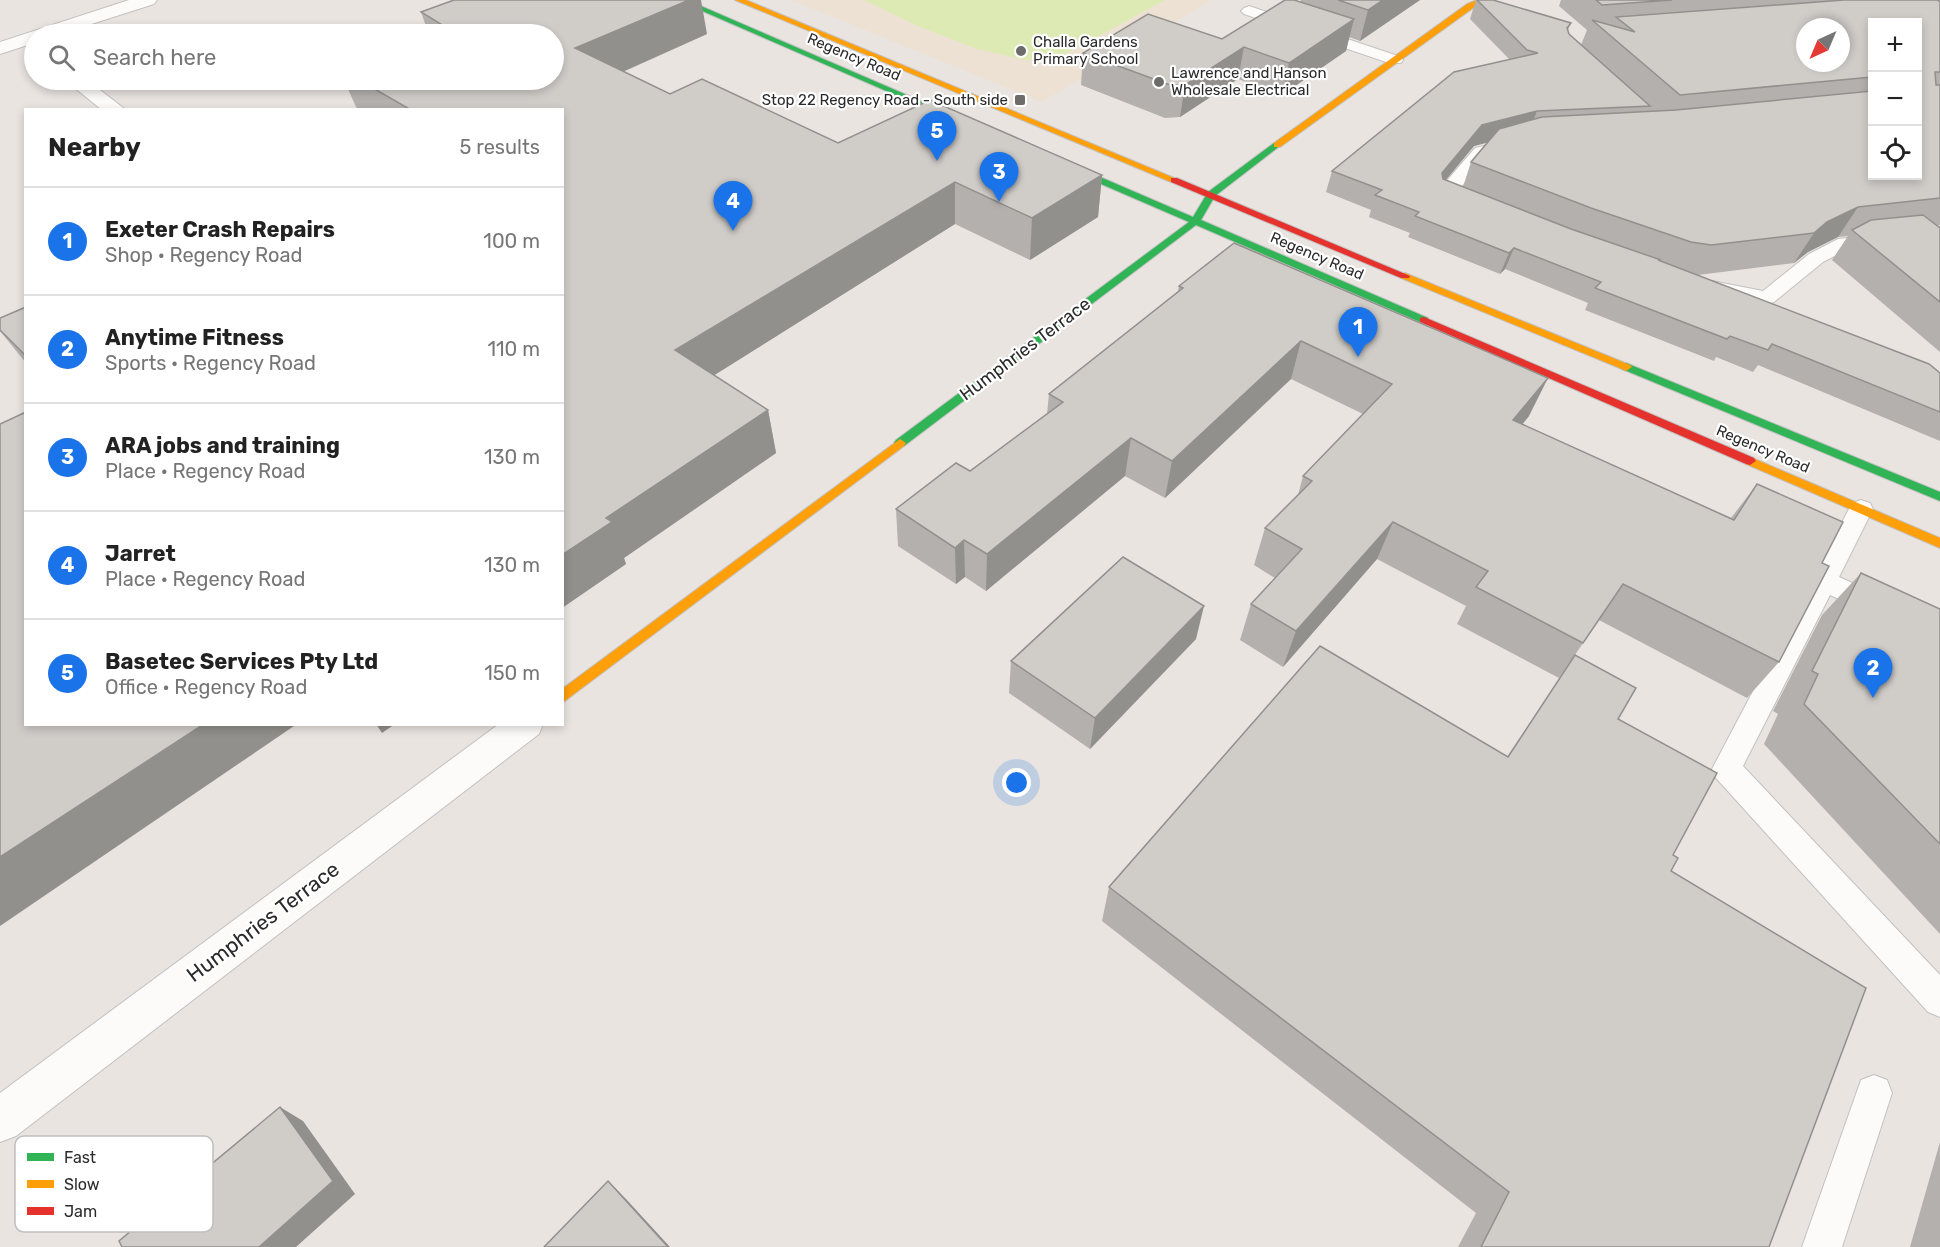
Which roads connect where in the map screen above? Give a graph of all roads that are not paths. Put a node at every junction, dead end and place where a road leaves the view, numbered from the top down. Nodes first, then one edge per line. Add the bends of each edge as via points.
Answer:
1 (148, 0) edge
2 (681, 0) edge
3 (739, 0) edge
4 (1483, 0) edge
5 (1249, 11) dead end
6 (73, 24) edge
7 (24, 44) edge
8 (0, 48) edge
9 (1395, 60) junction
10 (89, 90) edge
11 (113, 108) edge
12 (979, 128) edge
13 (1520, 141) edge
14 (1044, 156) edge
15 (1211, 194) junction
16 (1476, 208) edge
17 (1196, 221) junction
18 (1940, 233) edge
19 (1906, 236) junction
20 (1932, 257) edge
21 (1691, 283) edge
22 (1940, 497) edge
23 (1861, 509) junction
24 (1940, 543) edge
25 (1824, 581) junction
26 (1940, 634) edge
27 (564, 695) edge
28 (523, 726) edge
29 (1940, 1000) edge
30 (1874, 1093) dead end
31 (0, 1120) edge
32 (1822, 1247) edge

1 - 6 street
2 - 12 main road, Regency Road
3 - 15 main road, Regency Road
4 - 9 main road, Humphries Terrace
5 - 9 lane
7 - 8 street
9 - 15 main road, Humphries Terrace
10 - 11 street
13 - 16 lane via 1481,152 1444,195
14 - 17 main road, Regency Road
15 - 17 main road, Humphries Terrace
15 - 22 main road, Regency Road
17 - 23 main road, Regency Road
17 - 27 main road, Humphries Terrace
18 - 19 lane
19 - 20 lane
19 - 21 lane via 1845,243 1816,258 1775,305
23 - 24 main road, Regency Road
23 - 25 lane
25 - 26 lane
25 - 29 lane via 1727,769
28 - 31 street, Humphries Terrace
30 - 32 lane

